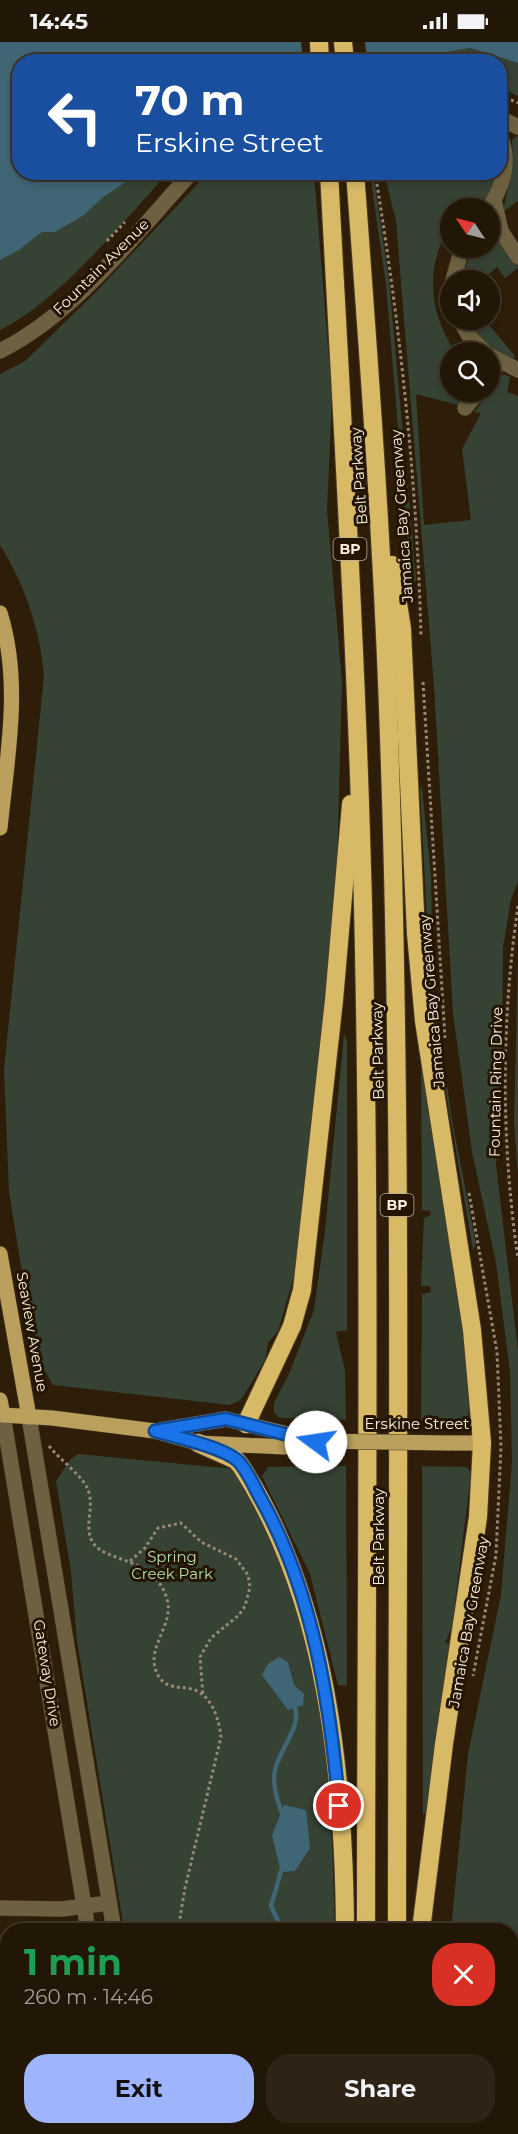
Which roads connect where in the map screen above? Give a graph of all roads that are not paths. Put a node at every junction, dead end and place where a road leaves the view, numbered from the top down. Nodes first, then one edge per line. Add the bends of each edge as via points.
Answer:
1 (184, 180) edge
2 (329, 180) edge
3 (356, 180) edge
4 (500, 180) edge
5 (493, 198) edge
6 (500, 228) edge
7 (518, 257) edge
8 (466, 330) edge
9 (475, 342) edge
10 (0, 351) edge
11 (500, 362) edge
12 (518, 370) edge
13 (470, 402) edge
14 (465, 408) dead end
15 (377, 479) junction
16 (0, 613) edge
17 (358, 742) junction
18 (0, 828) edge
19 (0, 1254) edge
20 (1, 1410) edge
21 (29, 1417) junction
22 (246, 1424) junction
23 (155, 1431) junction
24 (316, 1442) junction
25 (198, 1443) junction
26 (483, 1443) junction
27 (109, 1903) junction
28 (84, 1907) junction
29 (0, 1908) edge
30 (87, 1923) edge
31 (113, 1923) edge
32 (345, 1923) edge
33 (366, 1923) edge
34 (397, 1923) edge
35 (422, 1923) edge

1 - 10 street, Fountain Avenue via 63,307
2 - 17 highway, Belt Parkway / BP
3 - 15 highway, Belt Parkway / BP
4 - 5 street
6 - 7 street
8 - 9 street
11 - 12 street
13 - 14 street
15 - 26 highway via 402,629 416,934 424,1021 472,1330
15 - 34 highway, Belt Parkway / BP via 389,735 397,1071
16 - 18 main road via 9,645 12,681
17 - 22 highway via 305,1269 292,1326
17 - 33 highway, Belt Parkway / BP via 366,1089
19 - 21 main road, Seaview Avenue
20 - 21 main road, Erskine Street
20 - 28 street, Gateway Drive
21 - 23 main road, Erskine Street
21 - 27 street, Gateway Drive
22 - 23 main road, Erskine Street via 226,1419
22 - 24 main road, Erskine Street
23 - 25 main road, Erskine Street
24 - 25 main road, Erskine Street via 285,1447
24 - 26 main road, Erskine Street, bridge
25 - 32 highway via 241,1466 273,1523 302,1596 320,1665 334,1765
26 - 35 highway via 478,1517
27 - 28 street
27 - 31 street, Gateway Drive
28 - 29 street
28 - 30 street, Gateway Drive

